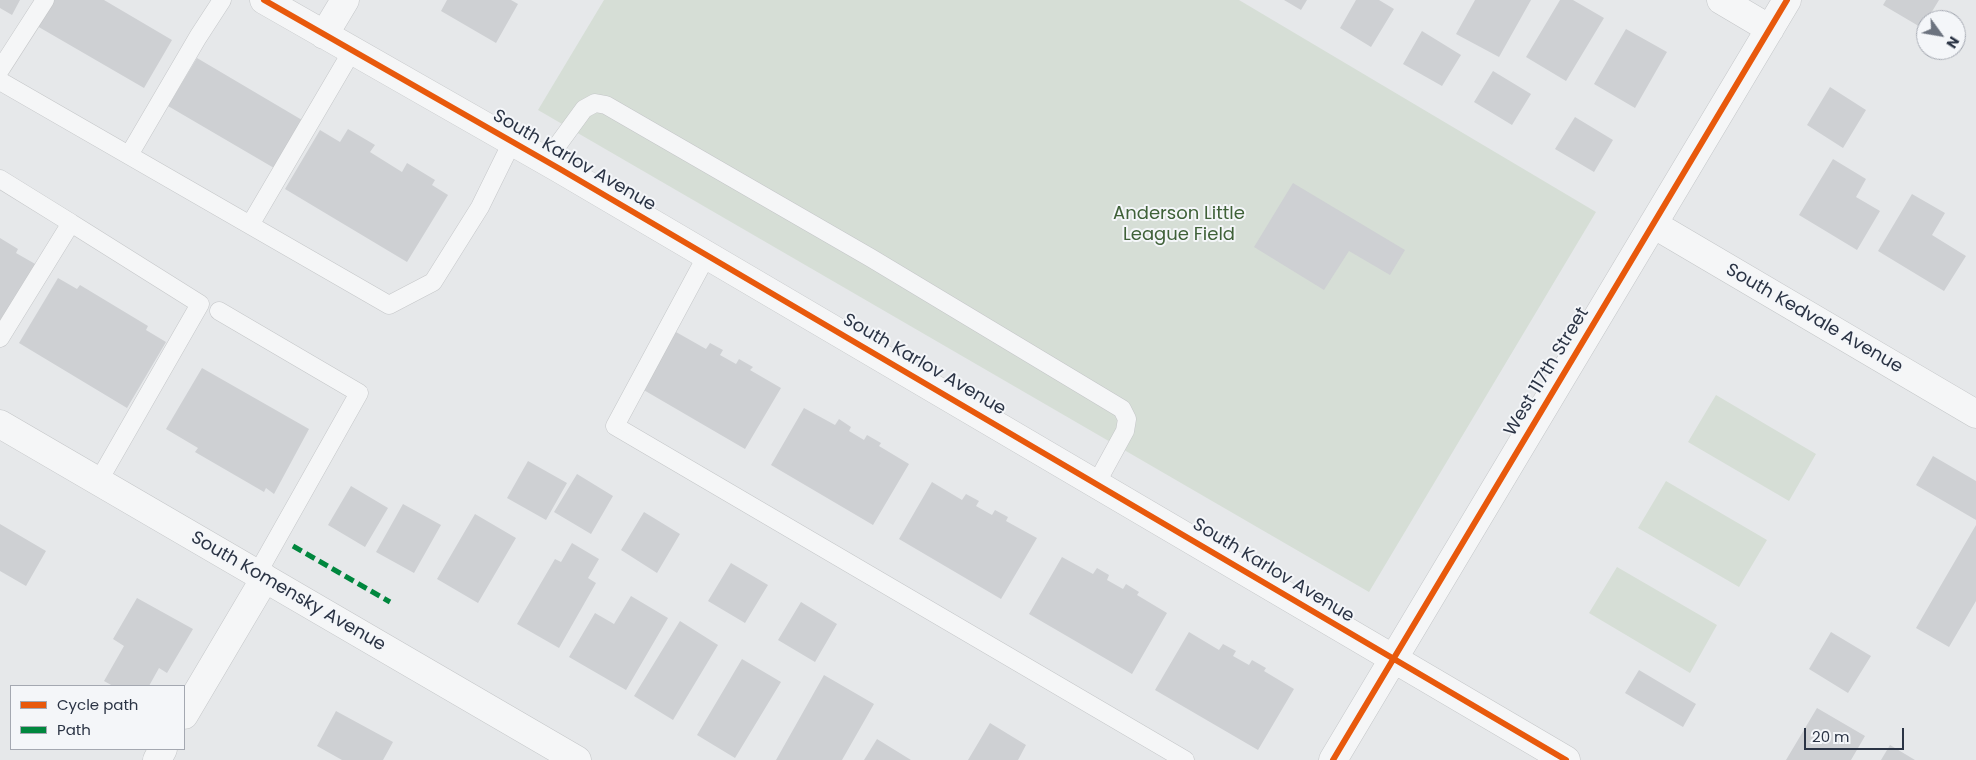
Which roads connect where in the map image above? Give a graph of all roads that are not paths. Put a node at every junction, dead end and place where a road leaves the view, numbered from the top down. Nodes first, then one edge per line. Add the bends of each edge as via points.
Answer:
1 (45, 0) edge
2 (222, 0) edge
3 (264, 0) edge
4 (345, 0) edge
5 (1720, 0) edge
6 (1787, 0) edge
7 (1770, 29) junction
8 (324, 35) junction
9 (352, 51) junction
10 (0, 70) edge
11 (0, 81) edge
12 (512, 142) junction
13 (129, 155) junction
14 (546, 161) junction
15 (0, 179) edge
16 (71, 223) junction
17 (1653, 224) junction
18 (250, 225) junction
19 (707, 255) junction
20 (219, 312) dead end
21 (0, 338) edge
22 (1976, 414) edge
23 (0, 424) edge
24 (98, 482) junction
25 (1096, 484) junction
26 (261, 576) junction
27 (1393, 659) junction
28 (185, 713) edge
29 (576, 760) edge
30 (1185, 760) edge
31 (1333, 760) edge
32 (1566, 760) edge

1 - 10 lane
2 - 13 lane
3 - 8 street, South Karlov Avenue
4 - 8 street
5 - 7 street
6 - 7 street, West 117th Street
7 - 17 street, West 117th Street
8 - 9 street, South Karlov Avenue
9 - 12 street, South Karlov Avenue
9 - 18 lane
11 - 13 lane
12 - 14 street, South Karlov Avenue
12 - 18 lane via 480,207 433,282 389,305
13 - 18 lane
14 - 19 street, South Karlov Avenue
14 - 25 lane via 584,109 595,103 606,105 871,258 1122,409 1127,419 1125,431
15 - 16 lane
16 - 21 lane
16 - 24 lane via 200,304
17 - 22 street, South Kedvale Avenue
17 - 27 street, West 117th Street
19 - 25 street, South Karlov Avenue
19 - 30 lane via 615,426
20 - 26 lane via 359,393
23 - 24 street, South Komensky Avenue
24 - 26 street, South Komensky Avenue
25 - 27 street, South Karlov Avenue
26 - 28 street
26 - 29 street, South Komensky Avenue
27 - 31 street, West 117th Street
27 - 32 street, South Karlov Avenue

